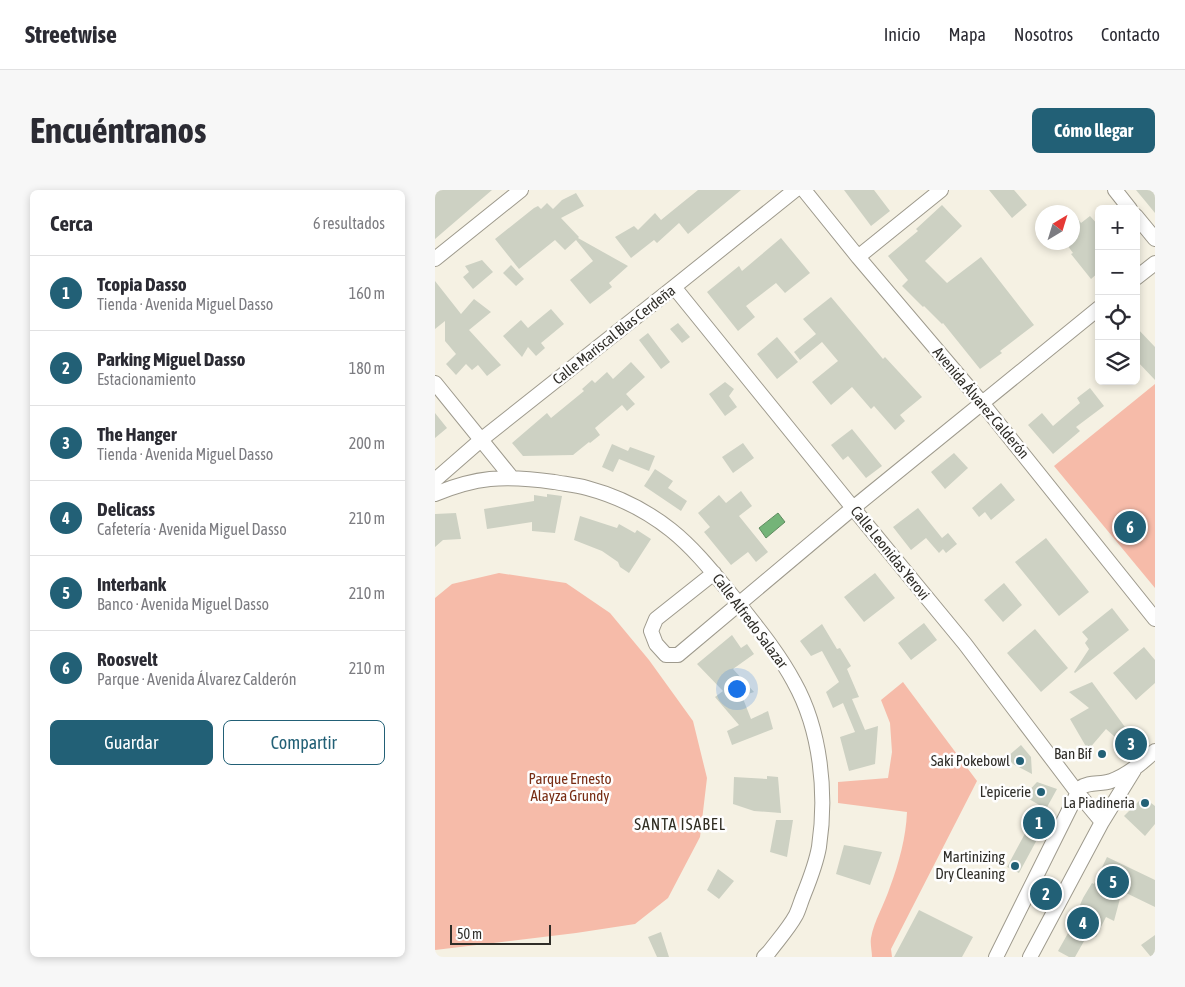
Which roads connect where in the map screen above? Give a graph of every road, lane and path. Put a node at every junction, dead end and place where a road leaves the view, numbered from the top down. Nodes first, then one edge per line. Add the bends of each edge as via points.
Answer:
1 (521, 190) edge
2 (795, 190) edge
3 (804, 190) edge
4 (941, 190) edge
5 (1115, 190) edge
6 (1127, 205) edge
7 (1140, 221) edge
8 (1155, 239) edge
9 (859, 257) junction
10 (435, 259) edge
11 (1155, 263) edge
12 (1140, 275) edge
13 (674, 288) junction
14 (1095, 311) edge
15 (435, 383) edge
16 (982, 403) junction
17 (482, 439) junction
18 (512, 478) junction
19 (435, 480) edge
20 (435, 494) edge
21 (853, 508) junction
22 (714, 574) junction
23 (739, 605) junction
24 (1155, 619) edge
25 (1155, 751) edge
26 (1135, 769) junction
27 (1077, 792) junction
28 (1102, 822) junction
29 (764, 957) edge
30 (996, 957) edge
31 (1030, 957) edge

1 - 10 street
2 - 13 street, Calle Mariscal Blas Cerdeña
3 - 9 street, Avenida Álvarez Calderón
4 - 9 street
5 - 6 street
7 - 8 street
9 - 16 street, Avenida Álvarez Calderón
11 - 12 street
13 - 17 street, Calle Mariscal Blas Cerdeña
13 - 21 street, Calle Leonidas Yerovi
14 - 16 street
15 - 17 street
16 - 21 street
16 - 24 street, Avenida Álvarez Calderón
17 - 18 street
17 - 19 street, Calle Mariscal Blas Cerdeña
18 - 20 street, Calle Alfredo Salazar via 489,479
18 - 22 street, Calle Alfredo Salazar via 585,487 614,497 670,529
21 - 23 street
21 - 27 street, Calle Leonidas Yerovi via 965,644
22 - 23 street, Calle Alfredo Salazar
22 - 23 street via 656,619 651,631 656,644 666,655 678,655
23 - 29 street, Calle Alfredo Salazar via 770,643 795,684 815,739 820,769 821,823 813,873 796,915
25 - 26 street
26 - 27 street via 1110,782 1084,785
26 - 28 street
27 - 28 street, Calle Leonidas Yerovi
27 - 30 street
28 - 31 street

